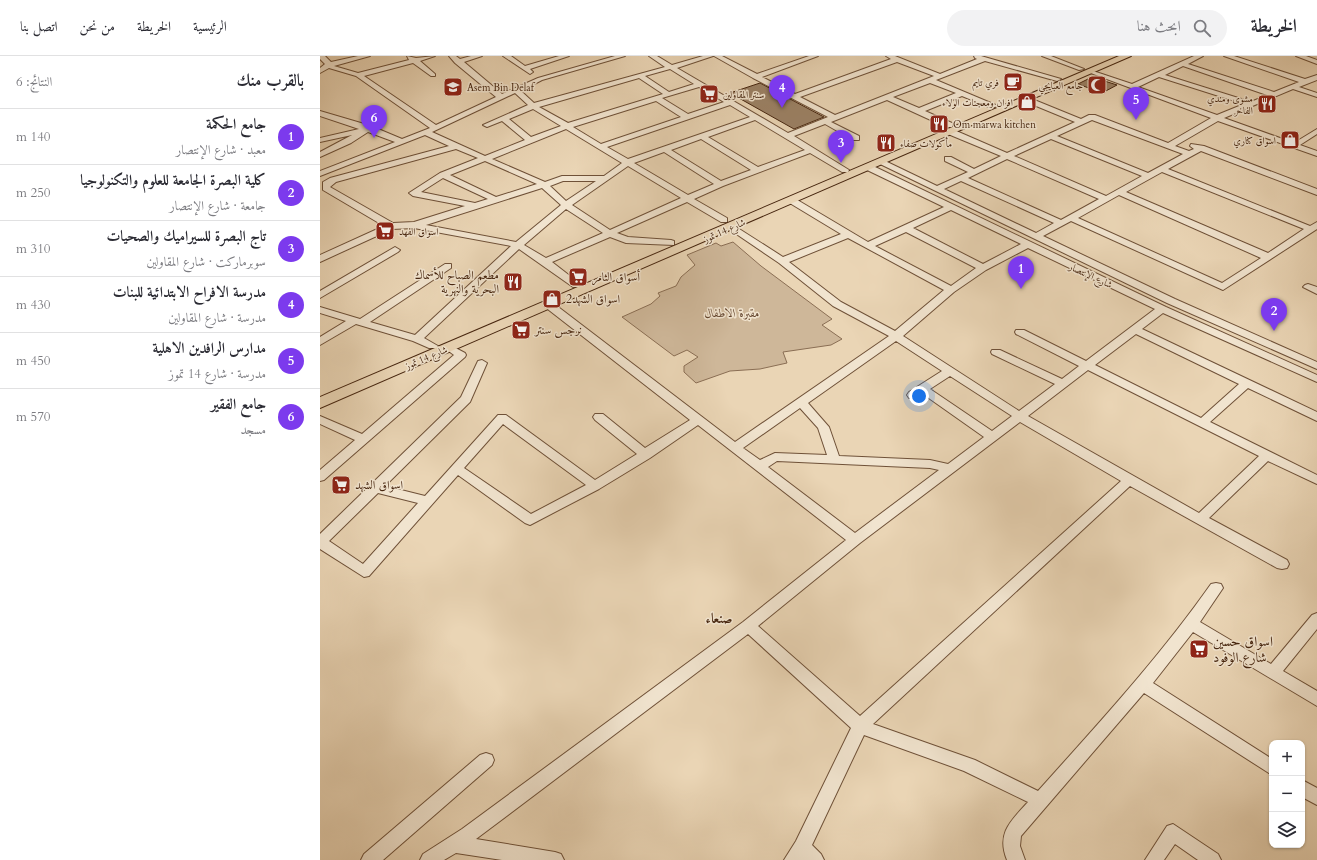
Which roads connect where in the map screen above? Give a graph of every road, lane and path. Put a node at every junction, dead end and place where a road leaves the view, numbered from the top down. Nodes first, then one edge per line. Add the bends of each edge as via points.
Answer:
1 (321, 56) edge
2 (367, 56) edge
3 (432, 56) edge
4 (479, 56) edge
5 (506, 56) edge
6 (566, 56) edge
7 (622, 56) edge
8 (652, 56) edge
9 (710, 56) edge
10 (717, 56) edge
11 (815, 56) edge
12 (888, 56) edge
13 (973, 56) edge
14 (1045, 56) edge
15 (1111, 56) edge
16 (1200, 56) edge
17 (1227, 56) edge
18 (1299, 56) edge
19 (1126, 57) edge
20 (412, 58) edge
21 (454, 59) edge
22 (789, 59) dead end
23 (984, 59) junction
24 (896, 60) junction
25 (796, 62) junction
26 (1317, 62) edge
27 (1182, 64) junction
28 (328, 65) junction
29 (672, 67) junction
30 (524, 68) junction
31 (320, 71) edge
32 (1086, 71) junction
33 (358, 75) junction
34 (433, 75) dead end
35 (1158, 75) junction
36 (640, 76) junction
37 (939, 76) junction
38 (755, 77) junction
39 (1317, 77) edge
40 (540, 79) junction
41 (1057, 79) junction
42 (930, 80) junction
43 (1306, 82) junction
44 (700, 84) junction
45 (1132, 87) junction
46 (1293, 87) junction
47 (516, 90) junction
48 (962, 93) junction
49 (668, 94) junction
50 (1275, 95) junction
51 (1317, 95) edge
52 (887, 96) junction
53 (501, 97) junction
54 (793, 97) junction
55 (655, 98) junction
56 (1027, 99) junction
57 (731, 102) junction
58 (1251, 104) junction
59 (533, 106) junction
60 (994, 106) junction
61 (919, 111) junction
62 (322, 116) edge
63 (687, 117) junction
64 (756, 117) junction
65 (502, 118) junction
66 (835, 118) junction
67 (1217, 118) junction
68 (826, 122) junction
69 (1082, 122) junction
70 (487, 125) dead end
71 (567, 126) junction
72 (368, 128) junction
73 (436, 128) junction
74 (950, 128) junction
75 (1317, 131) edge
76 (425, 132) junction
77 (701, 136) junction
78 (788, 136) junction
79 (1050, 136) junction
80 (856, 138) dead end
81 (320, 140) edge
82 (1180, 140) junction
83 (400, 141) junction
84 (531, 141) junction
85 (457, 146) junction
86 (602, 146) junction
87 (1169, 146) junction
88 (1294, 146) junction
89 (1201, 148) junction
90 (664, 149) junction
91 (811, 150) junction
92 (1190, 154) junction
93 (1317, 154) edge
94 (320, 156) edge
95 (1007, 157) junction
96 (486, 159) junction
97 (948, 159) dead end
98 (629, 162) junction
99 (880, 162) junction
100 (342, 164) junction
101 (868, 167) junction
102 (756, 169) junction
103 (1161, 169) junction
104 (845, 170) junction
105 (975, 172) junction
106 (358, 173) junction
107 (321, 174) edge
108 (443, 175) junction
109 (1148, 176) junction
110 (606, 178) junction
111 (912, 178) junction
112 (962, 178) junction
113 (333, 180) junction
114 (902, 183) junction
115 (543, 184) junction
116 (720, 184) junction
117 (937, 189) junction
118 (1119, 192) junction
119 (1317, 192) edge
120 (687, 199) junction
121 (1106, 199) junction
122 (496, 200) junction
123 (791, 200) junction
124 (566, 205) junction
125 (476, 206) junction
126 (951, 207) junction
127 (1071, 218) junction
128 (727, 223) junction
129 (1061, 223) junction
130 (414, 225) junction
131 (391, 226) junction
132 (1314, 227) edge
133 (906, 228) junction
134 (608, 233) junction
135 (847, 234) junction
136 (1035, 237) junction
137 (671, 243) junction
138 (518, 245) junction
139 (1028, 245) junction
140 (868, 246) junction
141 (395, 250) dead end
142 (1268, 258) junction
143 (320, 259) edge
144 (782, 261) junction
145 (545, 262) junction
146 (448, 266) dead end
147 (983, 268) junction
148 (576, 285) junction
149 (951, 290) junction
150 (320, 295) edge
151 (549, 305) junction
152 (1162, 309) junction
153 (320, 310) edge
154 (357, 322) junction
155 (1134, 329) junction
156 (1020, 332) dead end
157 (896, 336) junction
158 (417, 339) junction
159 (320, 342) edge
160 (433, 346) junction
161 (448, 347) junction
162 (996, 352) dead end
163 (482, 363) dead end
164 (1086, 365) junction
165 (1317, 366) edge
166 (950, 371) junction
167 (1317, 379) edge
168 (1061, 383) junction
169 (1247, 383) junction
170 (923, 389) junction
171 (320, 394) edge
172 (913, 395) dead end
173 (801, 402) junction
174 (320, 403) edge
175 (1019, 416) junction
176 (599, 417) dead end
177 (1317, 417) edge
178 (320, 420) edge
179 (698, 420) junction
180 (1202, 424) junction
181 (991, 436) junction
182 (363, 439) junction
183 (735, 448) junction
184 (646, 455) junction
185 (1267, 455) junction
186 (835, 460) junction
187 (759, 466) junction
188 (949, 468) junction
189 (457, 469) junction
190 (320, 477) edge
191 (1129, 480) junction
192 (1317, 480) edge
193 (594, 486) junction
194 (375, 488) junction
195 (428, 501) junction
196 (1200, 519) junction
197 (854, 540) junction
198 (320, 542) edge
199 (1282, 564) dead end
200 (1216, 588) dead end
201 (1317, 619) edge
202 (1191, 624) junction
203 (748, 626) junction
204 (1272, 673) junction
205 (1143, 684) junction
206 (1317, 699) edge
207 (860, 726) junction
208 (486, 760) dead end
209 (1269, 766) edge
210 (1305, 790) edge
211 (1317, 797) edge
212 (1040, 800) junction
213 (453, 844) junction
214 (797, 854) edge
215 (370, 860) edge
216 (429, 860) edge
217 (555, 860) edge
218 (815, 860) edge
219 (1016, 860) edge
220 (1154, 860) edge
221 (1212, 860) edge

1 - 28 street
2 - 28 street
3 - 20 street
4 - 21 street
5 - 30 street
6 - 30 street
7 - 40 street
8 - 29 street
9 - 29 street
10 - 38 street
11 - 25 street
12 - 24 street
13 - 23 street
14 - 32 street
15 - 32 main road, شارع 14 تموز
16 - 27 street
17 - 43 street
18 - 26 street
19 - 32 main road, شارع 14 تموز
20 - 33 street
20 - 34 street
21 - 53 street
22 - 25 street
23 - 37 street
23 - 41 street
24 - 37 street
24 - 54 street
25 - 38 street
27 - 35 street
27 - 50 street
28 - 31 street
28 - 33 street
29 - 36 street
29 - 44 street
30 - 40 street
32 - 41 main road, شارع 14 تموز
32 - 45 street
32 - 56 main road, شارع 14 تموز
33 - 73 street
35 - 45 street
35 - 58 street
36 - 49 street
36 - 59 street
37 - 42 street
38 - 54 street
39 - 43 street
40 - 47 street
41 - 60 main road, شارع 14 تموز
42 - 48 street
42 - 52 street
43 - 46 street
44 - 49 street
44 - 57 street
45 - 67 street
46 - 50 street
46 - 51 street
47 - 53 street
47 - 59 street
48 - 60 street
48 - 61 street
49 - 55 street
50 - 58 street
52 - 61 street
52 - 66 street
53 - 73 street
54 - 66 street
55 - 63 street
55 - 71 street
56 - 69 street
56 - 74 main road, شارع 14 تموز
57 - 63 street
57 - 64 street
58 - 67 street
59 - 65 street
59 - 71 street
60 - 74 main road, شارع 14 تموز
61 - 74 street
62 - 72 street
63 - 86 street
64 - 77 street
64 - 78 street
65 - 70 street
65 - 84 street
66 - 68 street
67 - 82 street
67 - 88 street
68 - 78 street
68 - 80 street
69 - 79 street
69 - 87 street via 1092,117
71 - 84 street
71 - 86 street
72 - 81 street
72 - 83 street
72 - 94 street
73 - 76 street
74 - 95 street
74 - 99 main road, شارع 14 تموز
74 - 104 main road, شارع 14 تموز
75 - 88 street
76 - 83 street
76 - 85 street
77 - 90 street
77 - 102 street
78 - 91 street
79 - 95 street
79 - 109 street
82 - 87 street
82 - 89 street
83 - 100 street
84 - 96 street
85 - 96 street
85 - 106 street
86 - 98 street
87 - 92 street
88 - 93 street
89 - 92 street
89 - 119 street
90 - 98 street
90 - 116 street
91 - 102 street
91 - 104 street
92 - 103 street
95 - 105 street
95 - 121 street
96 - 108 street
96 - 115 street
97 - 105 street
98 - 110 street
98 - 120 street
99 - 101 main road, شارع 14 تموز
99 - 111 street, شارع الإنتصار
100 - 106 street
100 - 107 street
101 - 114 street, شارع الإنتصار
101 - 123 main road, شارع 14 تموز
102 - 116 street
103 - 109 street
103 - 132 street
104 - 128 main road, شارع 14 تموز
105 - 112 street
106 - 113 street
107 - 113 street
108 - 122 street
108 - 125 street via 413,193
109 - 118 street
110 - 115 street via 570,178
110 - 124 street
111 - 114 street
111 - 117 street, شارع الإنتصار
112 - 117 street
112 - 129 street
113 - 131 street via 326,184 326,188
114 - 126 street, شارع الإنتصار
115 - 122 street
115 - 124 street
116 - 120 street
117 - 136 street, شارع الإنتصار
118 - 121 street
118 - 142 street
120 - 128 street
120 - 134 street
121 - 127 street
122 - 125 street
123 - 128 main road, شارع 14 تموز
123 - 135 street
124 - 134 street
124 - 138 street
125 - 130 street
126 - 133 street
126 - 139 street, شارع الإنتصار
127 - 129 street
127 - 142 street via 1223,287
128 - 137 main road, شارع 14 تموز
128 - 144 street
128 - 151 main road, شارع 14 تموز
129 - 136 street
130 - 131 street
130 - 138 street
131 - 143 street
132 - 142 street
133 - 140 street
133 - 147 street
134 - 137 street via 626,240
134 - 145 street
135 - 140 street
135 - 144 street
136 - 165 street, شارع الإنتصار
137 - 148 main road, شارع 14 تموز
138 - 145 street
138 - 158 street
139 - 147 street
139 - 152 street, شارع الإنتصار
140 - 149 street
141 - 150 street
144 - 157 street via 837,304
145 - 148 street
146 - 154 street
147 - 149 street
148 - 160 main road, شارع 14 تموز
149 - 157 street
151 - 161 main road, شارع 14 تموز
151 - 179 street
152 - 155 street
152 - 167 street, شارع الإنتصار
153 - 154 street
154 - 158 street
154 - 159 street
155 - 164 street
155 - 169 street
156 - 164 street
157 - 166 street
157 - 173 street
158 - 160 street
160 - 171 main road, شارع 14 تموز
161 - 174 main road, شارع 14 تموز
161 - 182 street via 461,355
162 - 168 street
163 - 194 street via 466,399
164 - 168 street
164 - 180 street
166 - 170 street
166 - 175 street
168 - 175 street
169 - 177 street
169 - 180 street
170 - 172 street
170 - 181 street
173 - 183 street
173 - 186 street via 823,427
175 - 181 street
175 - 191 street
176 - 184 street
178 - 182 street
179 - 183 street
179 - 184 street
180 - 185 street
181 - 188 street
182 - 190 street
183 - 187 street
184 - 193 street
185 - 192 street
185 - 196 street
186 - 187 street via 775,457
186 - 188 street via 930,464
187 - 197 street
188 - 197 street
189 - 193 street via 530,520
189 - 193 street via 502,418
189 - 195 street
191 - 196 street
191 - 207 street
194 - 195 street
194 - 198 street
195 - 198 street via 364,572
196 - 199 street
197 - 203 street
200 - 202 street
201 - 204 street
202 - 204 street
202 - 205 street
203 - 207 street
203 - 213 street
204 - 206 street
205 - 209 street
205 - 212 street
207 - 212 street via 969,765
207 - 214 street
208 - 215 street
210 - 211 street
212 - 219 street via 1013,832 1012,852
213 - 216 street
213 - 217 street
214 - 218 street
220 - 221 street via 1174,832

